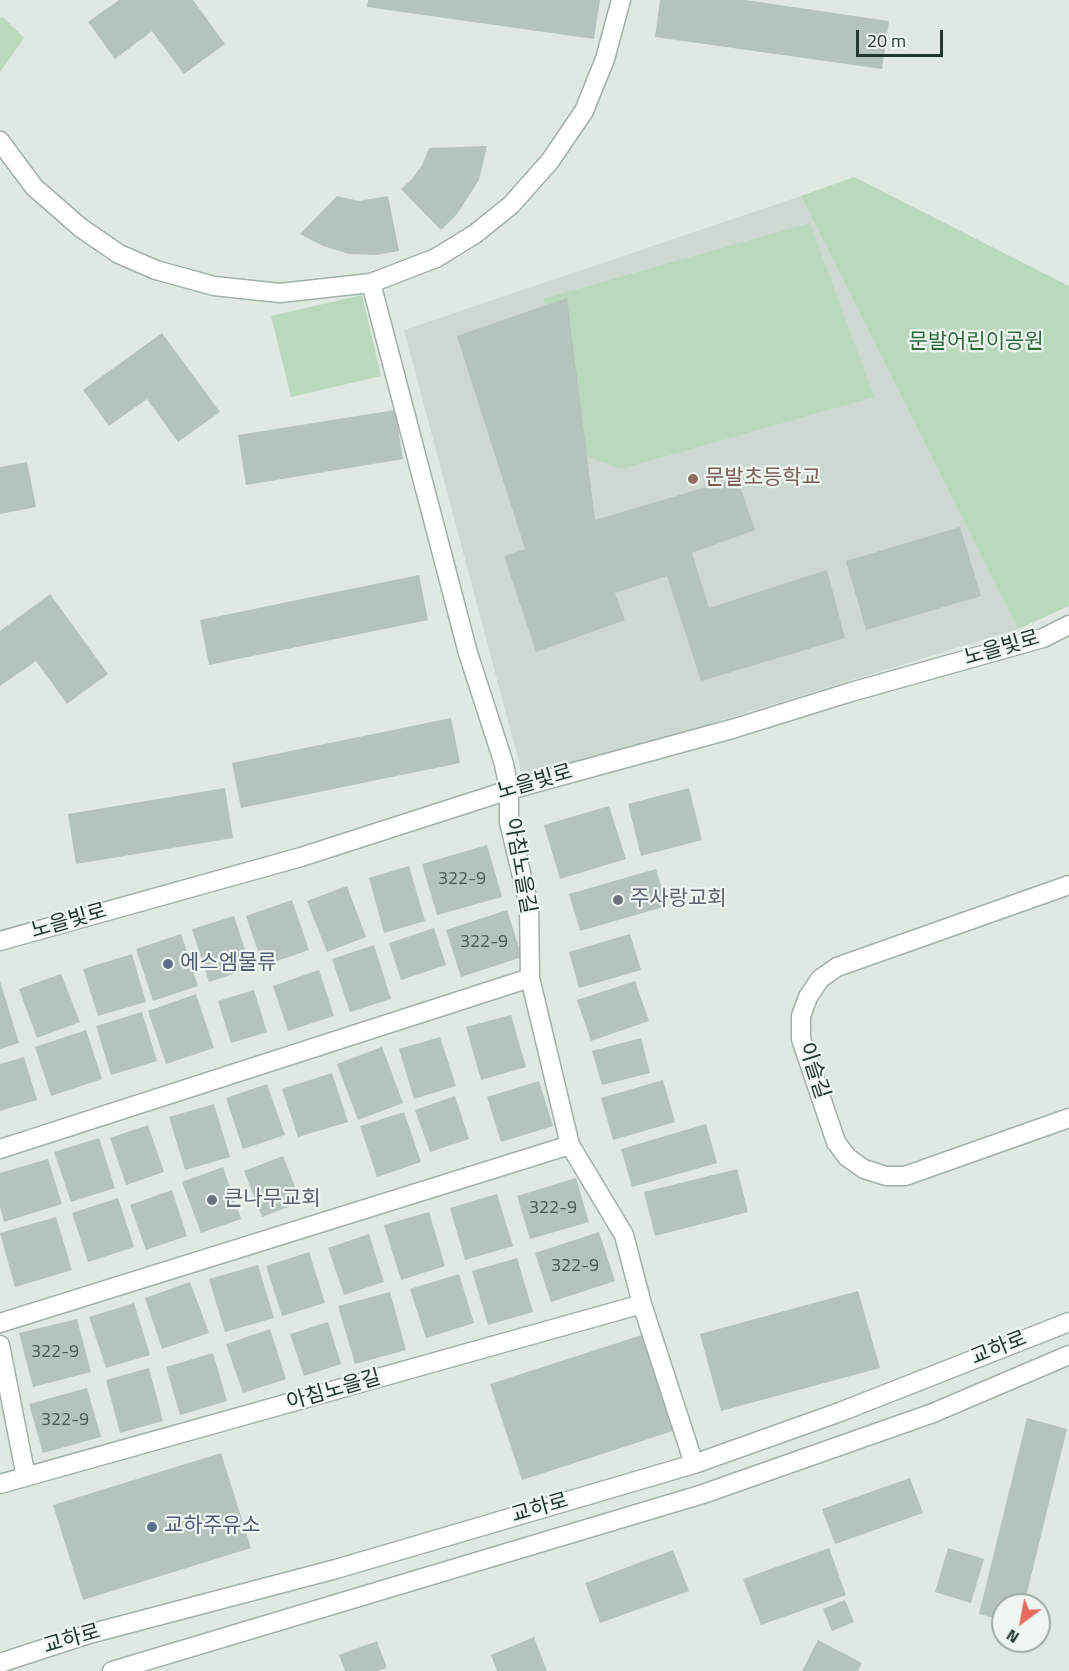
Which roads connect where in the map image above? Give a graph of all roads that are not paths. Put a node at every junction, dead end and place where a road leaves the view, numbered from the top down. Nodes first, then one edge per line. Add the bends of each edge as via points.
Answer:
1 (621, 0) edge
2 (0, 141) edge
3 (371, 283) junction
4 (1069, 626) edge
5 (509, 790) junction
6 (1069, 885) edge
7 (0, 941) edge
8 (530, 978) junction
9 (1069, 1118) edge
10 (570, 1145) junction
11 (0, 1149) edge
12 (642, 1304) junction
13 (1069, 1322) edge
14 (0, 1323) edge
15 (0, 1345) edge
16 (1069, 1355) edge
17 (694, 1464) junction
18 (27, 1477) junction
19 (0, 1484) edge
20 (0, 1663) edge
21 (112, 1671) edge

1 - 3 street via 605,59 584,111 550,161 511,205 475,234 436,258
2 - 3 street via 34,187 81,228 119,254 156,270 214,286 280,293
3 - 5 street, 아침노을길 via 459,619
4 - 5 street, 노을빛로 via 1043,638
5 - 7 street, 노을빛로 via 301,857
5 - 8 street, 아침노을길 via 509,822 529,906
6 - 9 street, 이슬길 via 837,967 820,980 808,997 801,1016 801,1039 836,1142 847,1157 864,1169 886,1176 905,1176
8 - 10 street, 아침노을길
8 - 11 street
10 - 12 street, 아침노을길 via 624,1235
10 - 14 street
12 - 17 street, 아침노을길
12 - 18 street, 아침노을길
13 - 17 street, 교하로 via 840,1412
15 - 18 street
16 - 21 street, 교하로 via 933,1413 703,1494
17 - 20 street, 교하로 via 347,1566 89,1634
18 - 19 street, 아침노을길

